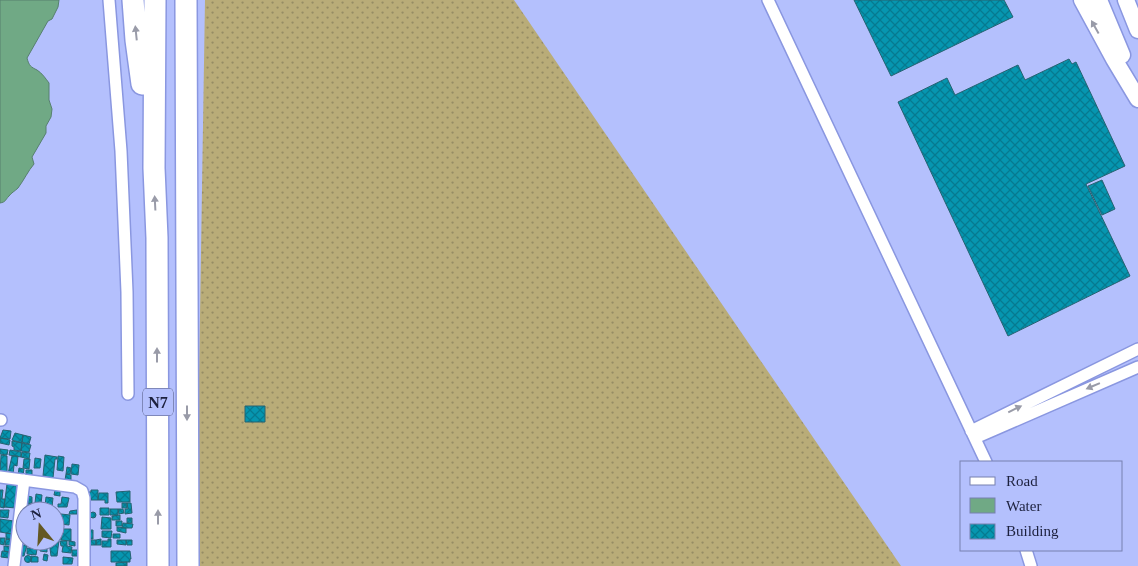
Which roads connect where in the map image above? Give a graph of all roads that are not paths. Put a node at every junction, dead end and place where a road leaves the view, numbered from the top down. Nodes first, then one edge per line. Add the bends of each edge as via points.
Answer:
1 (109, 0) edge
2 (134, 0) edge
3 (154, 0) edge
4 (186, 0) edge
5 (196, 0) edge
6 (768, 0) edge
7 (1082, 0) edge
8 (1099, 0) edge
9 (1126, 0) edge
10 (1138, 30) edge
11 (1138, 94) edge
12 (1138, 99) edge
13 (154, 168) junction
14 (187, 260) junction
15 (1138, 349) edge
16 (1138, 367) edge
17 (128, 394) dead end
18 (973, 434) junction
19 (986, 461) edge
20 (0, 477) edge
21 (24, 480) junction
22 (1026, 551) edge
23 (14, 566) edge
24 (84, 566) edge
25 (158, 566) edge
26 (188, 566) edge
27 (1031, 566) edge

1 - 17 street via 121,151
13 -> 2 highway via 136,40
3 - 13 highway, N7
4 - 14 highway, N7
5 - 14 highway via 195,248
6 - 18 street
12 -> 7 main road
8 - 11 main road
9 - 10 main road
25 -> 13 highway, N7
14 -> 26 highway, N7
18 -> 15 street
16 -> 18 street
18 - 19 street
20 - 21 street
21 - 23 street
21 - 24 street via 82,491
22 - 27 street

